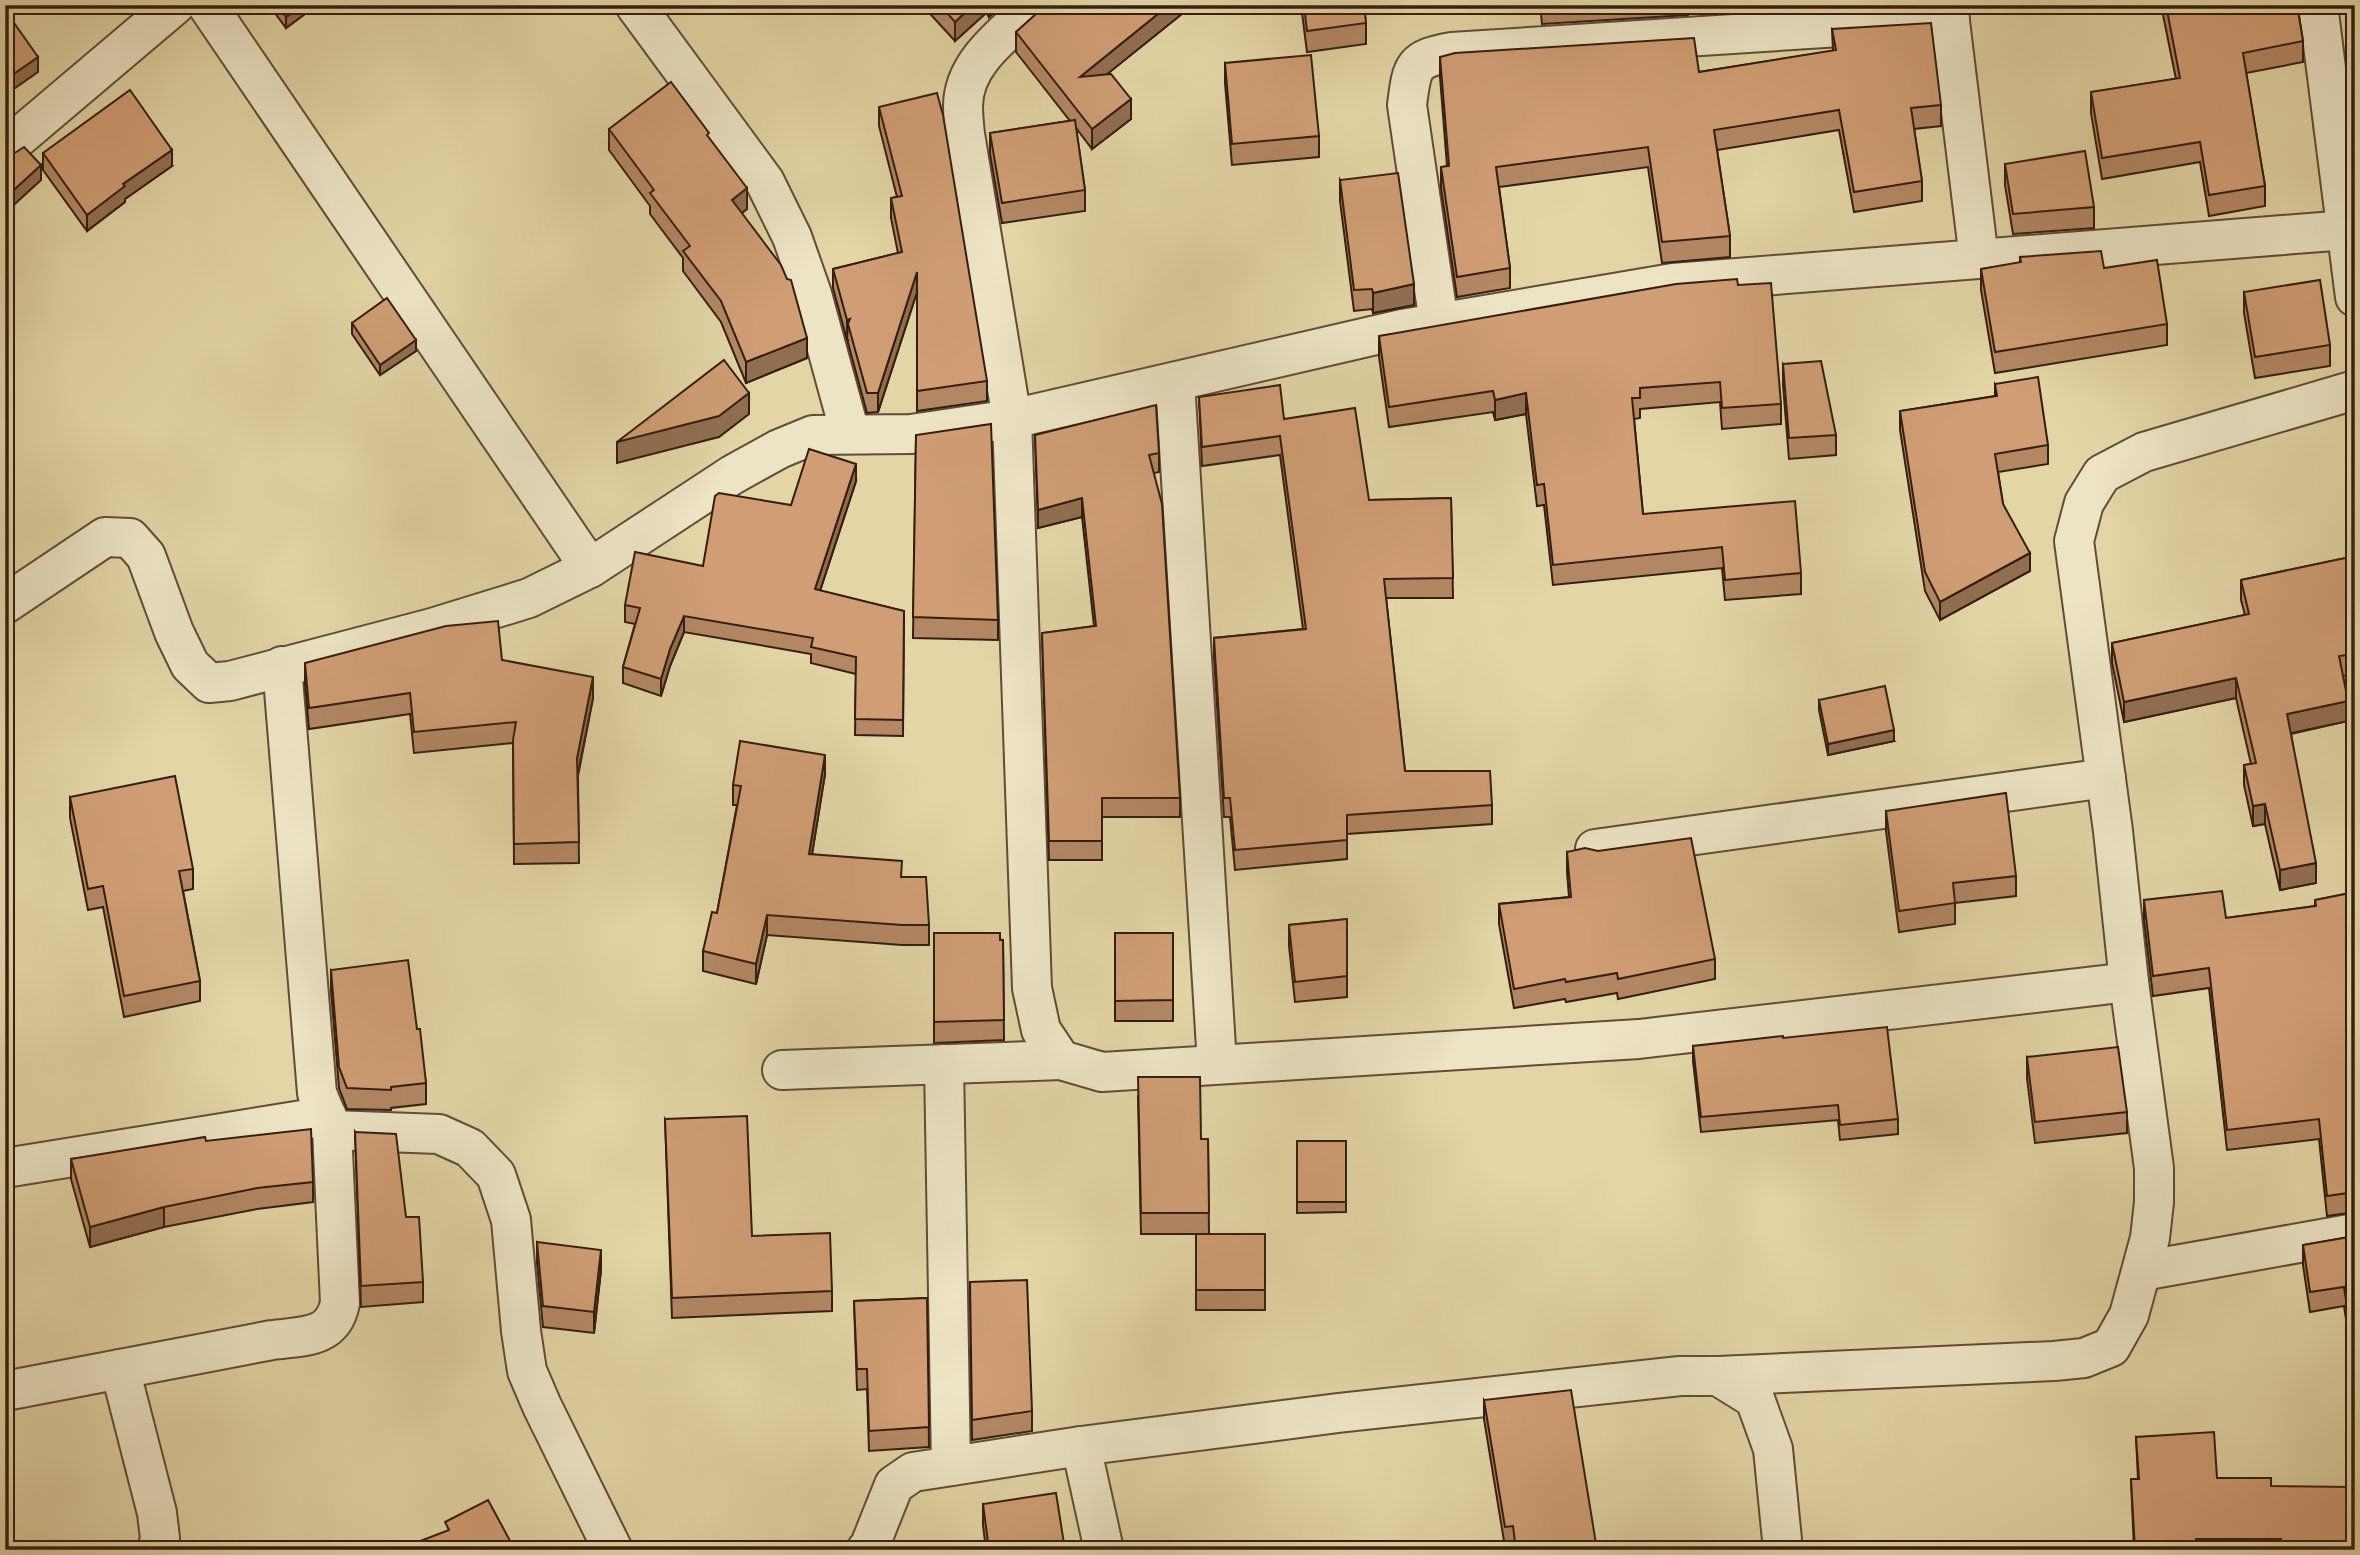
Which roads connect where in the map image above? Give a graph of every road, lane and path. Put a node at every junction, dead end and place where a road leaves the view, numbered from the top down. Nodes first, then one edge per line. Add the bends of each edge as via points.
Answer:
1 (175, 5) edge
2 (207, 5) edge
3 (635, 5) edge
4 (1035, 5) edge
5 (2318, 5) edge
6 (1949, 13) edge
7 (2341, 66) edge
8 (5, 149) edge
9 (2347, 229) junction
10 (1979, 259) junction
11 (2355, 297) edge
12 (1439, 323) junction
13 (1175, 382) junction
14 (2355, 390) edge
15 (1012, 419) junction
16 (850, 433) junction
17 (590, 568) junction
18 (5, 604) edge
19 (282, 666) junction
20 (2106, 778) junction
21 (1595, 849) edge
22 (2129, 982) junction
23 (1061, 1060) junction
24 (944, 1064) junction
25 (1217, 1064) junction
26 (782, 1070) dead end
27 (329, 1123) junction
28 (5, 1168) edge
29 (2355, 1233) edge
30 (2142, 1270) junction
31 (120, 1369) junction
32 (1718, 1376) junction
33 (5, 1391) edge
34 (1081, 1446) junction
35 (951, 1466) junction
36 (157, 1550) edge
37 (613, 1550) edge
38 (866, 1550) edge
39 (1104, 1550) edge
40 (1783, 1550) edge

1 - 8 street
2 - 17 street
3 - 16 street via 765,182 792,237 812,294
4 - 15 street via 983,55 962,103
5 - 7 street
6 - 10 street
6 - 12 street via 1426,57 1411,73 1407,105
7 - 9 street
9 - 10 street
9 - 11 street
10 - 12 street via 1673,283
12 - 13 street
13 - 15 street
13 - 25 street
14 - 20 street via 2144,452 2102,474 2084,503 2074,541
15 - 16 street via 911,434
15 - 23 street via 1031,988 1041,1031
16 - 17 street via 813,435 779,449
17 - 19 street via 528,598
18 - 19 street via 105,537 130,538 146,556 190,665 209,683
19 - 27 street via 317,1093
20 - 21 street
20 - 22 street
22 - 25 street via 1639,1039
22 - 30 street via 2154,1168 2154,1202
23 - 24 street
23 - 25 street via 1102,1072
24 - 26 street
24 - 35 street
27 - 28 street
27 - 31 street via 340,1303 337,1317 312,1335
27 - 37 street via 439,1134 470,1148 496,1175 511,1220 527,1371
29 - 30 street
30 - 32 street via 2129,1315 2111,1347 2084,1358
31 - 33 street
31 - 36 street via 157,1513
32 - 34 street via 1652,1378
32 - 40 street via 1755,1399 1773,1449
34 - 35 street
34 - 39 street
35 - 38 street via 913,1472 894,1485

